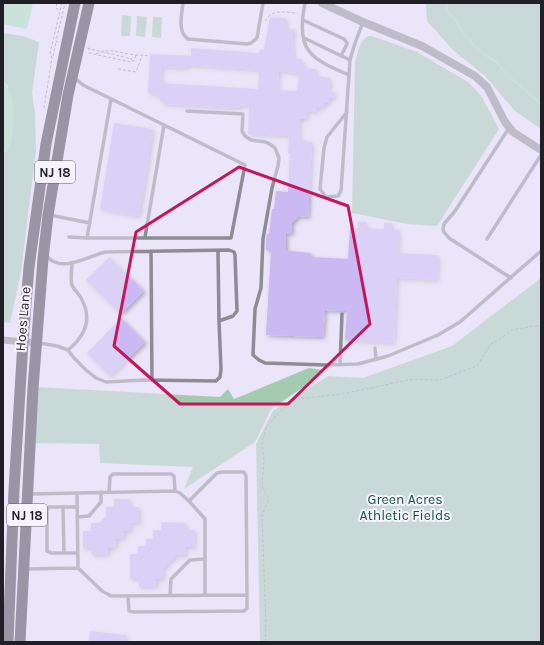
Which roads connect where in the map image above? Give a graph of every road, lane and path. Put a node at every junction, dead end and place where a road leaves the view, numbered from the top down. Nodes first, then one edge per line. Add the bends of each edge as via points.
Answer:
1 (57, 3) edge
2 (62, 3) edge
3 (65, 3) edge
4 (76, 3) edge
5 (88, 3) edge
6 (183, 3) edge
7 (263, 3) edge
8 (305, 3) edge
9 (322, 3) edge
10 (61, 6) dead end
11 (60, 11) dead end
12 (297, 13) dead end
13 (302, 20) junction
14 (265, 22) dead end
15 (363, 22) junction
16 (304, 38) junction
17 (56, 41) junction
18 (64, 43) dead end
19 (88, 45) dead end
20 (87, 48) dead end
21 (95, 54) junction
22 (136, 55) junction
23 (142, 55) junction
24 (150, 56) dead end
25 (341, 56) junction
26 (52, 58) dead end
27 (350, 60) junction
28 (131, 61) junction
29 (118, 69) dead end
30 (72, 73) junction
31 (349, 75) junction
32 (111, 99) junction
33 (187, 110) dead end
34 (347, 112) junction
35 (164, 125) junction
36 (509, 128) junction
37 (541, 150) edge
38 (541, 156) edge
39 (48, 215) junction
40 (90, 222) junction
41 (69, 237) dead end
42 (146, 237) junction
43 (87, 238) junction
44 (487, 240) dead end
45 (151, 251) junction
46 (218, 251) junction
47 (541, 251) edge
48 (44, 252) junction
49 (72, 264) junction
50 (511, 278) junction
51 (342, 314) dead end
52 (219, 321) junction
53 (541, 325) edge
54 (3, 340) edge
55 (23, 342) junction
56 (36, 343) junction
57 (375, 348) dead end
58 (68, 350) junction
59 (376, 359) junction
60 (340, 365) junction
61 (152, 380) junction
62 (175, 491) junction
63 (101, 492) junction
64 (109, 492) junction
65 (77, 493) junction
66 (28, 494) junction
67 (189, 501) junction
68 (77, 506) junction
69 (63, 507) junction
70 (77, 517) junction
71 (64, 553) junction
72 (77, 553) junction
73 (205, 560) junction
74 (78, 568) junction
75 (24, 569) junction
76 (205, 595) junction
77 (247, 595) junction
78 (128, 596) junction
79 (170, 596) junction
80 (8, 642) edge
81 (20, 642) edge
82 (265, 642) edge

1 - 11 path via 56,8
2 - 10 path
3 - 17 path
4 - 55 highway, Hoes Lane / NJ 18 via 46,144 29,267
5 - 30 highway, Hoes Lane / NJ 18
6 - 7 lane via 181,30 184,37 247,44 257,38
8 - 13 lane
9 - 15 street
12 - 14 path via 276,12
13 - 16 lane
13 - 25 lane via 344,39 347,44
15 - 27 lane
15 - 36 street via 422,46 475,76 487,87
16 - 25 lane
16 - 31 lane via 309,52
17 - 18 path
17 - 26 path
19 - 21 path via 89,53
20 - 28 path via 132,59
21 - 22 path via 111,50
21 - 28 path
22 - 23 path
22 - 28 path via 134,62
23 - 24 path
23 - 29 path via 136,72
25 - 27 lane
27 - 31 lane
30 - 32 lane via 79,83
30 - 39 highway, Hoes Lane / NJ 18
31 - 34 lane
32 - 35 lane
32 - 40 lane
33 - 60 lane via 243,114 242,131 245,136 251,140 266,142 278,153 278,166 263,239 261,288 255,309 253,354 265,363
34 - 34 lane via 341,191 338,196 326,197 320,189 324,148 327,137
35 - 42 lane
35 - 42 lane via 245,165 231,238
36 - 37 street
36 - 50 lane via 443,229 449,238
38 - 44 lane
39 - 40 lane
39 - 48 highway, Hoes Lane / NJ 18
40 - 43 lane
41 - 43 lane
42 - 43 lane
45 - 46 lane
45 - 49 lane via 105,252
45 - 61 lane
46 - 52 lane
46 - 52 lane via 234,252 237,305 237,311 233,316
47 - 50 lane
48 - 49 lane via 49,260
48 - 56 highway, Hoes Lane / NJ 18
49 - 58 lane via 71,285 86,308 87,321 84,333
50 - 59 lane via 460,322 443,332
51 - 60 lane
52 - 61 lane via 219,379
53 - 82 path via 510,330 491,344 477,366 440,380 413,379 342,394 298,399 277,414 266,428 262,443 262,488 268,497 262,514
54 - 55 street
55 - 56 street
55 - 80 highway, Hoes Lane / NJ 18
56 - 58 lane
56 - 66 highway, Hoes Lane / NJ 18
57 - 59 lane
58 - 61 lane via 86,370 106,382
59 - 60 lane
62 - 64 lane
62 - 64 lane via 174,476 171,474 113,474 110,477
62 - 67 lane
63 - 64 lane
63 - 65 lane
63 - 70 lane via 101,502 89,516
65 - 66 lane
65 - 68 lane
66 - 75 highway, Hoes Lane / NJ 18
67 - 73 lane via 205,518
67 - 77 lane via 217,473 244,472
68 - 69 lane
68 - 70 lane
69 - 71 lane
69 - 71 lane via 49,507 47,510 47,551
70 - 72 lane
71 - 72 lane
72 - 74 lane
73 - 76 lane
73 - 79 lane via 190,560 171,579
74 - 75 lane
74 - 78 lane via 107,595
75 - 81 highway, Hoes Lane / NJ 18
76 - 77 lane
76 - 79 lane
77 - 78 lane via 247,608 244,611 134,612 129,611
78 - 79 lane

